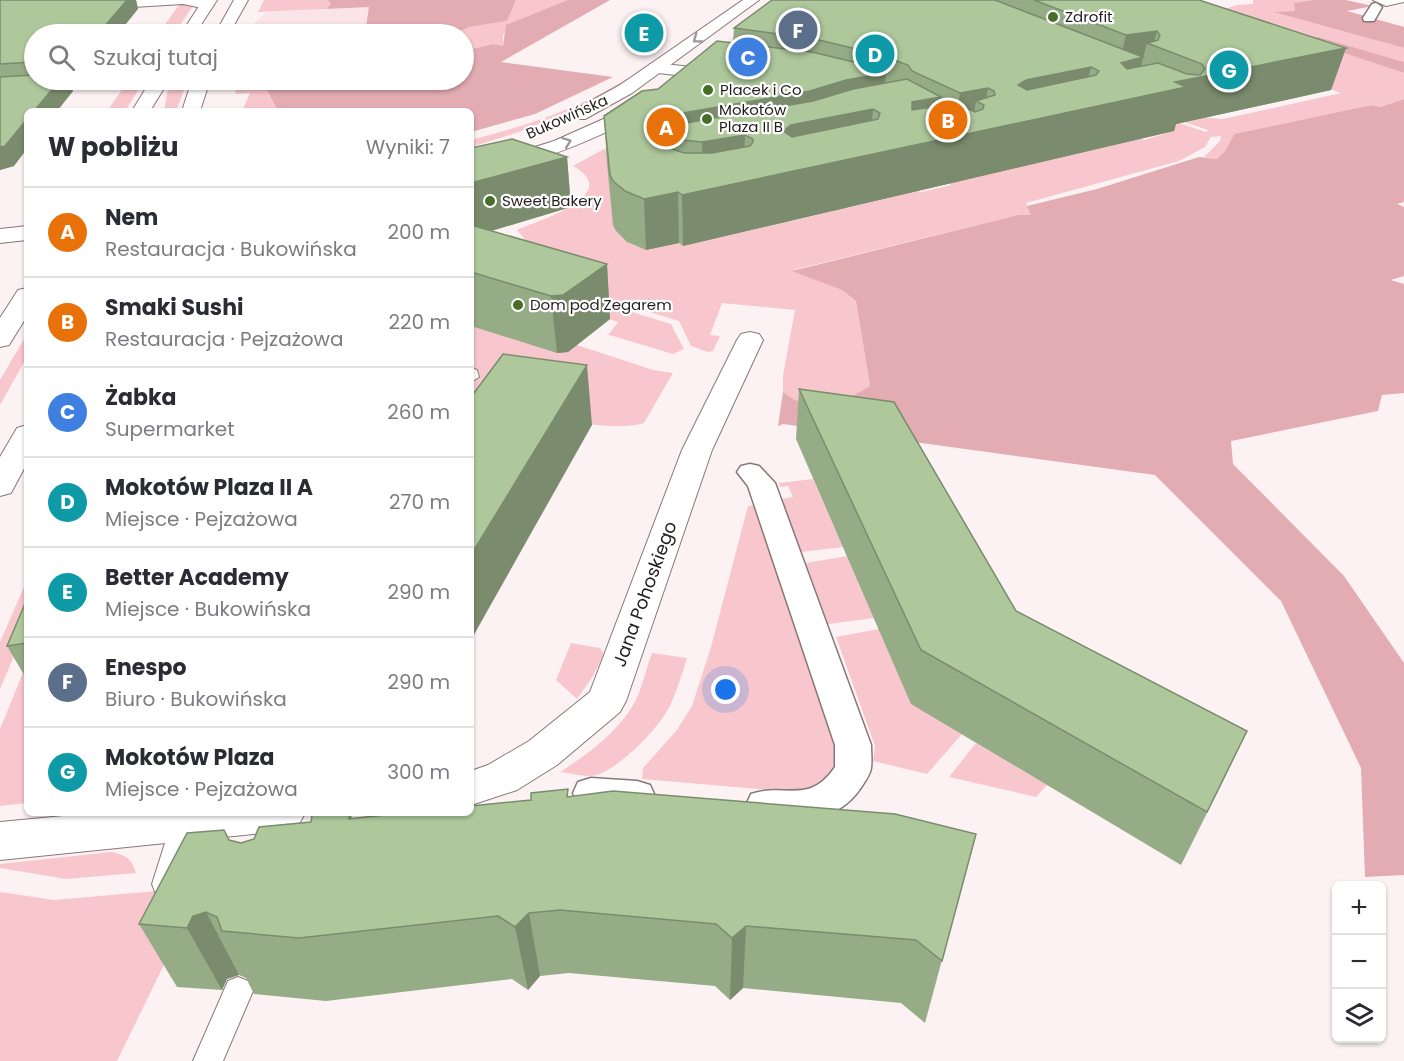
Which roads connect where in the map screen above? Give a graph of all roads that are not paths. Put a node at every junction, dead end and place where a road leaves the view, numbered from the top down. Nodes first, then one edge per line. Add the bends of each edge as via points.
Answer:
1 (241, 0) edge
2 (752, 0) edge
3 (1401, 0) edge
4 (208, 2) edge
5 (1374, 8) edge
6 (0, 11) edge
7 (194, 24) edge
8 (228, 24) edge
9 (709, 59) edge
10 (656, 68) junction
11 (692, 72) junction
12 (742, 78) edge
13 (24, 87) edge
14 (0, 89) edge
15 (154, 90) edge
16 (198, 90) edge
17 (143, 108) edge
18 (192, 108) edge
19 (560, 123) dead end
20 (474, 172) edge
21 (24, 214) edge
22 (0, 216) edge
23 (24, 233) edge
24 (0, 236) edge
25 (24, 300) edge
26 (1, 337) edge
27 (750, 339) dead end
28 (24, 440) edge
29 (750, 472) dead end
30 (0, 486) edge
31 (474, 787) edge
32 (591, 793) edge
33 (669, 798) edge
34 (736, 803) edge
35 (194, 820) edge
36 (289, 820) edge
37 (0, 841) edge
38 (164, 889) edge
39 (238, 992) dead end
40 (208, 1061) edge

1 - 8 street
2 -> 10 street, Bukowińska
3 - 5 lane
4 - 6 street via 183,0
4 - 7 street
9 - 11 street, Bukowińska
10 - 11 street
10 - 19 street, Bukowińska via 604,102
11 - 12 street
20 -> 11 street, Bukowińska via 580,137 634,112
13 - 14 street
15 - 17 street
16 - 18 street
21 - 22 street
23 - 24 street
25 - 26 street
27 - 31 street, Jana Pohoskiego via 697,450 606,701 543,753 502,778
28 - 30 street
29 - 34 street via 761,483 853,745 853,770 829,797 803,807
32 - 33 street
35 - 36 street
35 - 37 street
35 - 38 lane
39 - 40 lane

